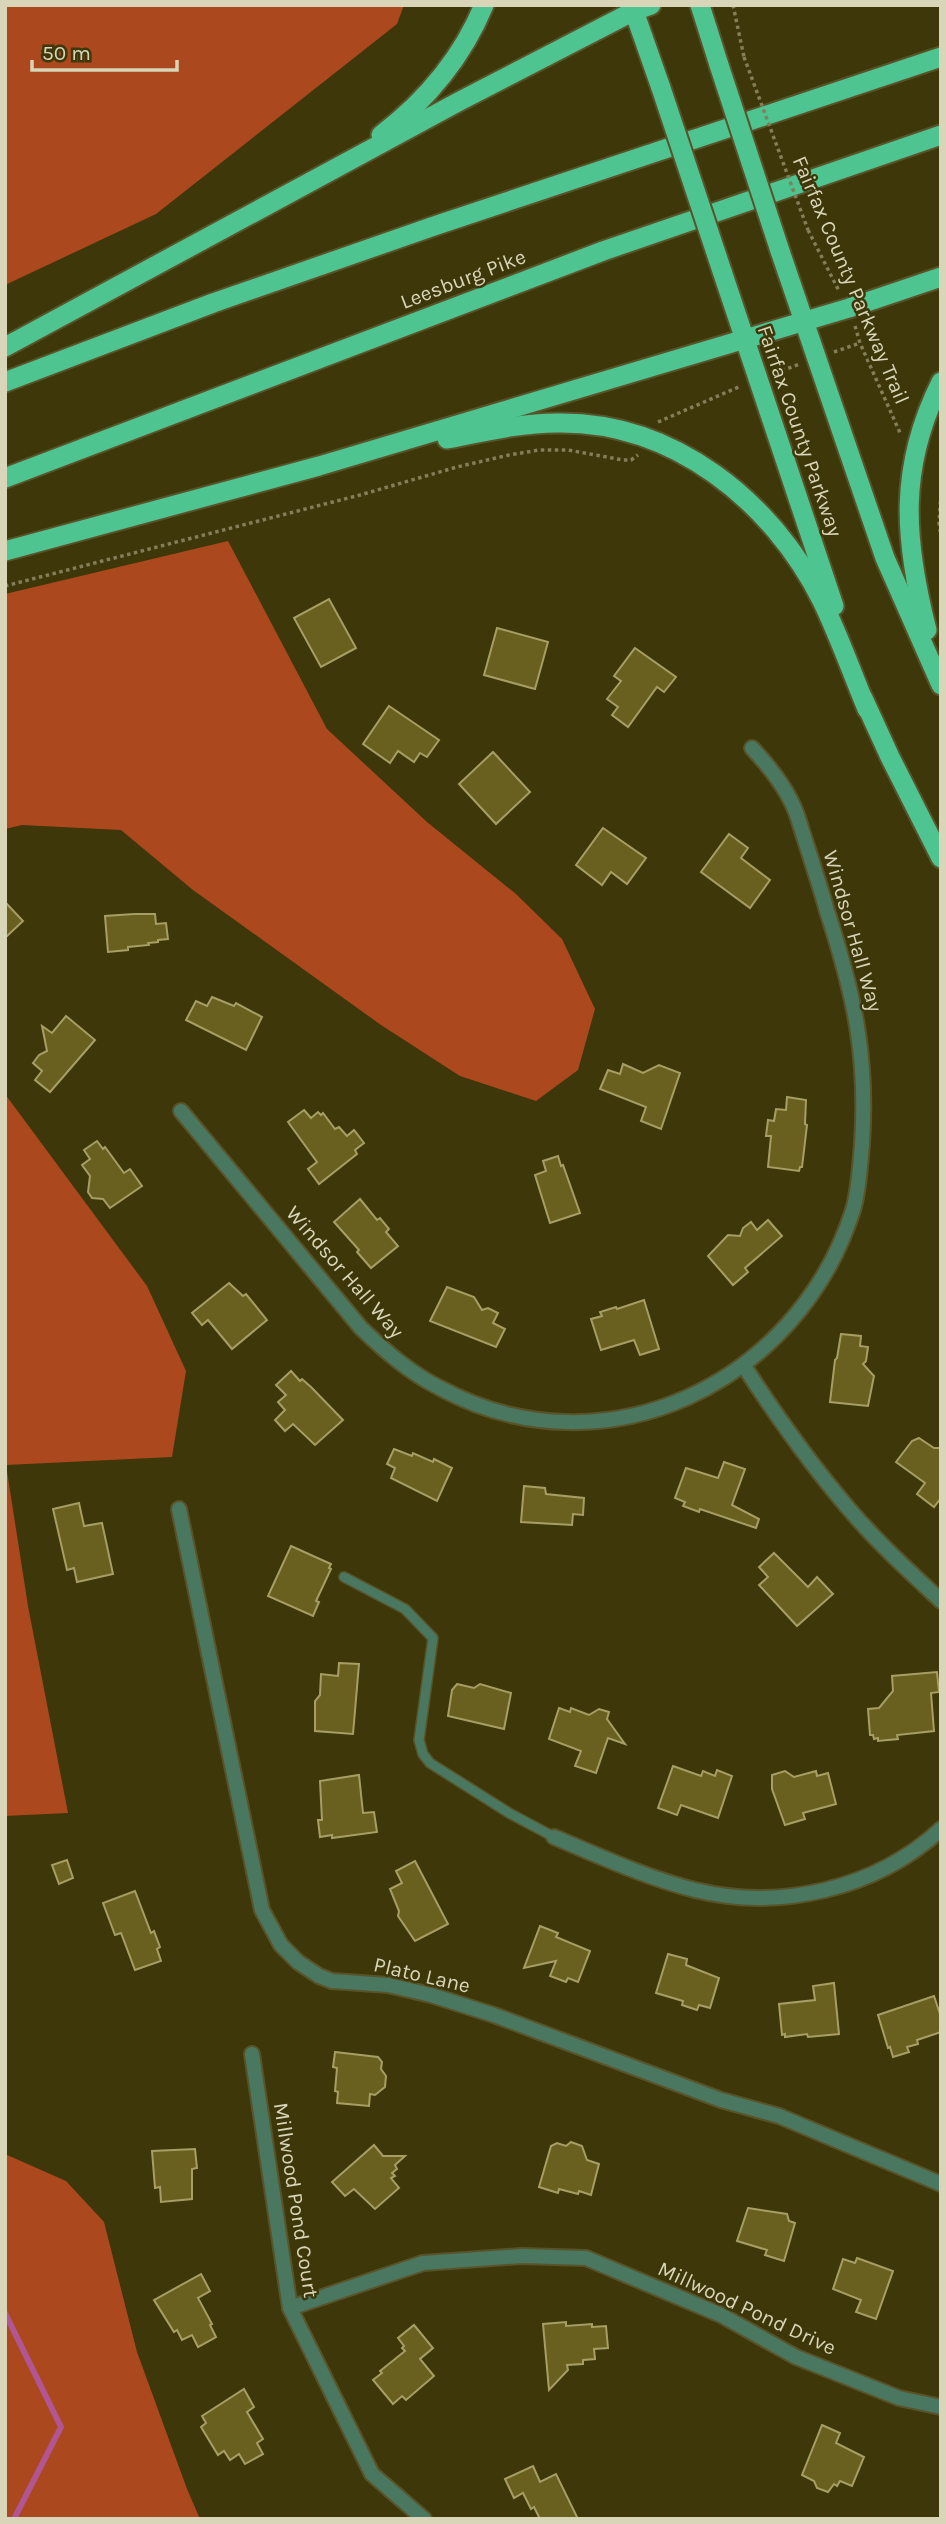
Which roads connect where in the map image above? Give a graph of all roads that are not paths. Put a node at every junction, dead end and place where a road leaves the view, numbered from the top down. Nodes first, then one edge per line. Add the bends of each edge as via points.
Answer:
1 (484, 5) edge
2 (699, 5) edge
3 (642, 8) edge
4 (941, 57) edge
5 (941, 135) edge
6 (333, 171) junction
7 (941, 277) edge
8 (804, 321) junction
9 (744, 338) junction
10 (5, 347) edge
11 (5, 382) edge
12 (941, 382) edge
13 (319, 466) junction
14 (5, 478) edge
15 (5, 551) edge
16 (940, 684) edge
17 (867, 709) junction
18 (752, 748) dead end
19 (941, 858) edge
20 (181, 1111) dead end
21 (744, 1366) junction
22 (179, 1509) dead end
23 (344, 1577) dead end
24 (941, 1601) edge
25 (941, 1829) edge
26 (554, 1837) joint
27 (252, 2054) dead end
28 (941, 2184) edge
29 (290, 2308) junction
30 (941, 2407) edge
31 (424, 2519) edge

1 - 6 highway via 464,47 423,99
2 - 8 highway, Fairfax County Parkway, bridge
3 - 6 highway
3 - 9 highway, Fairfax County Parkway, bridge via 661,88
4 - 11 highway via 305,270
5 - 14 highway, Leesburg Pike via 603,251
6 - 10 highway
7 - 8 highway
8 - 9 highway
8 - 16 highway, Fairfax County Parkway via 885,558
9 - 13 highway
9 - 17 highway, Fairfax County Parkway
12 - 16 highway via 914,456 908,520 919,601
13 - 15 highway
13 - 17 highway via 523,425 590,424 647,438 700,464 764,517 821,601
17 - 19 highway, Fairfax County Parkway
18 - 21 street, Windsor Hall Way via 774,772 793,804 846,971 859,1030 864,1114 854,1207 841,1242 801,1310
20 - 21 street, Windsor Hall Way via 361,1328 390,1355 442,1390 509,1414 592,1420 651,1411 685,1400
21 - 24 street via 848,1508
22 - 28 street, Plato Lane via 261,1910 281,1945 298,1962 332,1981 388,1985 494,2015 721,2100 779,2116
23 - 26 lane via 405,1609 433,1637 419,1740 422,1754 509,1813
25 - 26 street via 875,1873 839,1887 765,1898 693,1889
27 - 29 street, Millwood Pond Court
29 - 30 street, Millwood Pond Drive via 423,2263 522,2256 586,2258 721,2315 796,2357 899,2398
29 - 31 street, Millwood Pond Court via 372,2474

